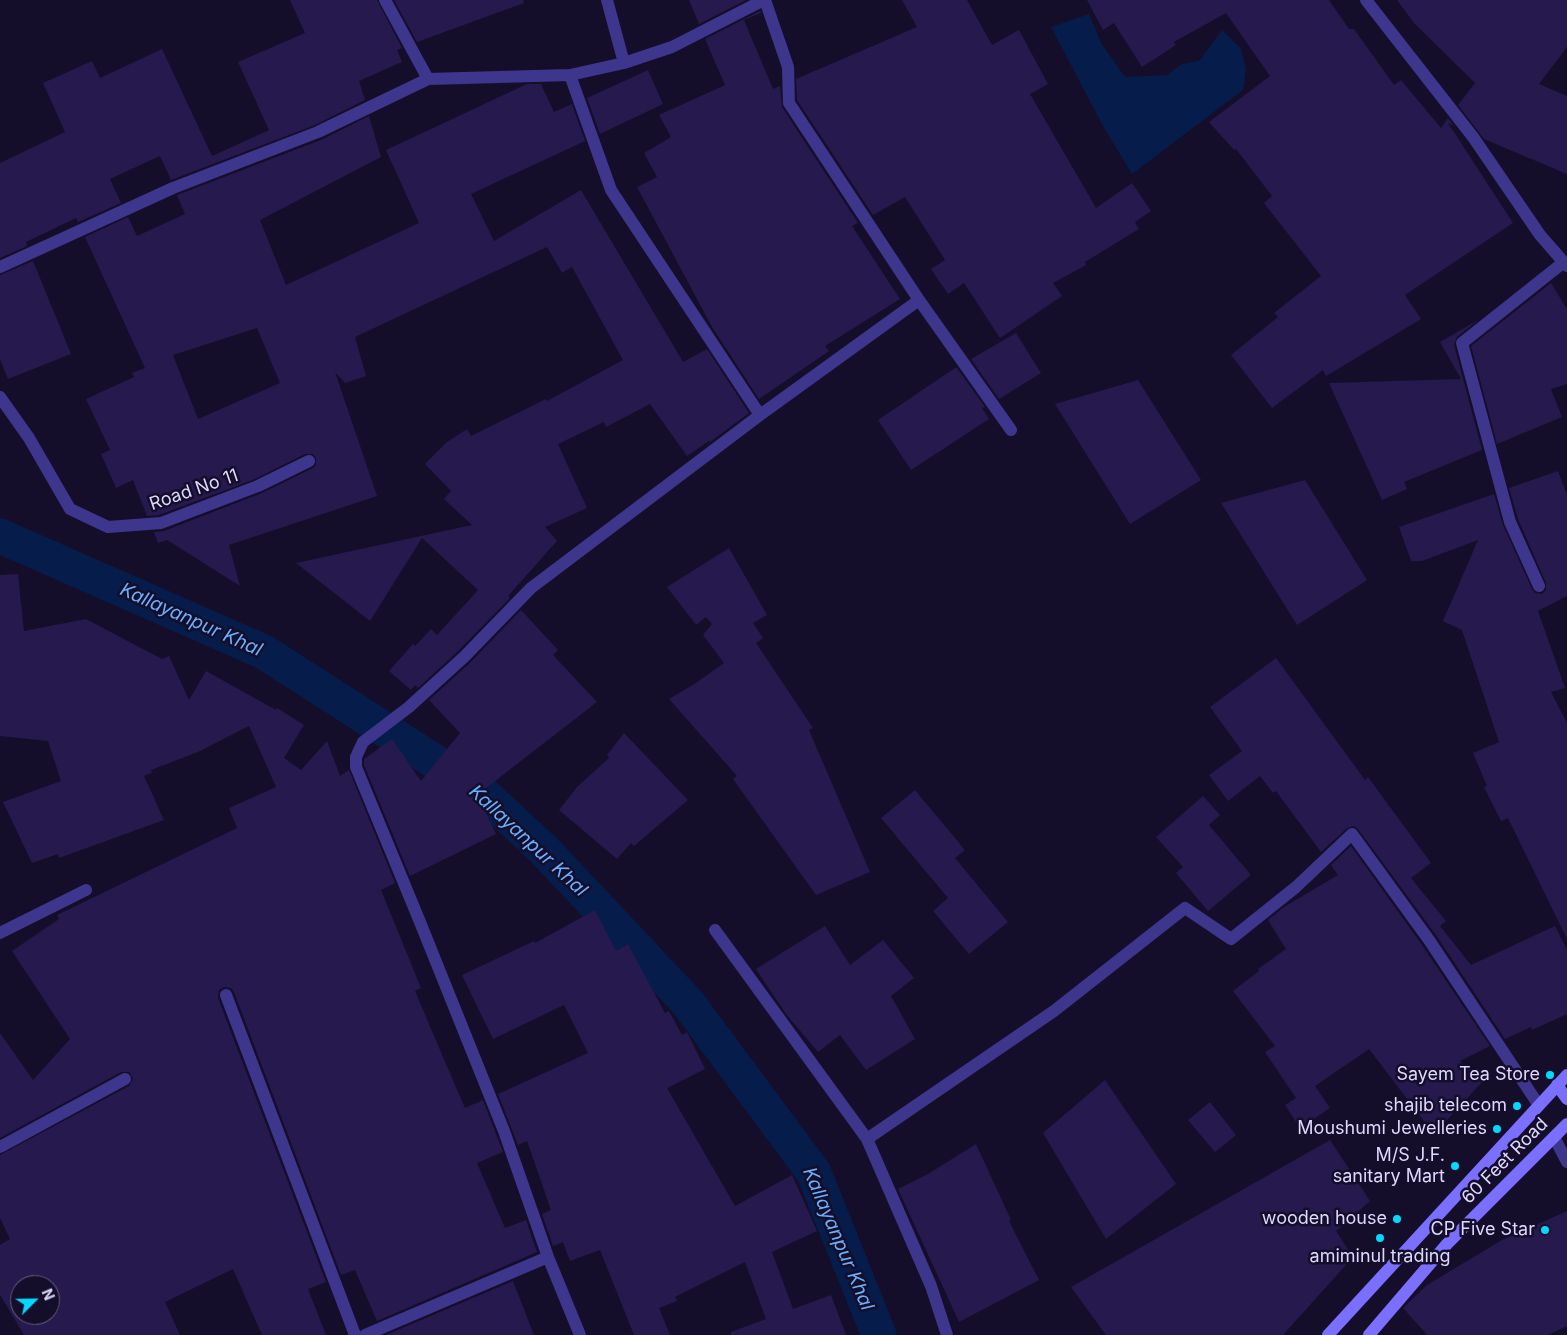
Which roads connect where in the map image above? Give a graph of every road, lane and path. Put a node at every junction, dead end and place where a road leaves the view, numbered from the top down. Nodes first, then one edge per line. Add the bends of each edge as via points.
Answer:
1 (385, 0) edge
2 (607, 0) edge
3 (765, 0) edge
4 (1366, 0) edge
5 (624, 63) junction
6 (570, 75) junction
7 (428, 79) junction
8 (1565, 264) edge
9 (0, 267) edge
10 (919, 300) junction
11 (0, 397) edge
12 (760, 415) junction
13 (1011, 430) dead end
14 (309, 461) dead end
15 (1539, 586) dead end
16 (86, 890) dead end
17 (715, 930) dead end
18 (0, 933) edge
19 (226, 995) dead end
20 (1567, 1075) edge
21 (125, 1079) dead end
22 (1557, 1085) junction
23 (1567, 1099) edge
24 (1538, 1104) junction
25 (1567, 1124) edge
26 (1554, 1137) junction
27 (867, 1138) junction
28 (0, 1147) edge
29 (1567, 1162) edge
30 (548, 1257) junction
31 (355, 1335) edge
32 (365, 1335) edge
33 (580, 1335) edge
34 (947, 1335) edge
35 (1328, 1335) edge
36 (1369, 1335) edge

1 - 7 street
2 - 5 street
3 - 5 street via 672,47
3 - 10 street via 788,67 789,103
4 - 8 street via 1473,137 1540,235
5 - 6 street
6 - 7 street
6 - 12 street via 611,190
7 - 9 street via 318,132 173,188
8 - 15 street via 1462,343 1510,522
10 - 12 street
10 - 13 street
11 - 14 street, Road No 11 via 29,438 70,509 108,527 161,523 258,486
12 - 30 street via 531,588 464,656 408,707 363,742 356,757 356,768 496,1113
16 - 18 street
17 - 27 street
19 - 31 street
20 - 22 street, 60 Feet Road
21 - 28 street
22 - 23 street
22 - 24 street, 60 Feet Road
24 - 27 street via 1430,940 1352,834 1296,887 1231,939 1185,908 1054,1011
24 - 35 street, 60 Feet Road
25 - 26 street, 60 Feet Road
26 - 29 street
26 - 36 street, 60 Feet Road via 1446,1244
27 - 34 street via 931,1286
30 - 32 street
30 - 33 street

